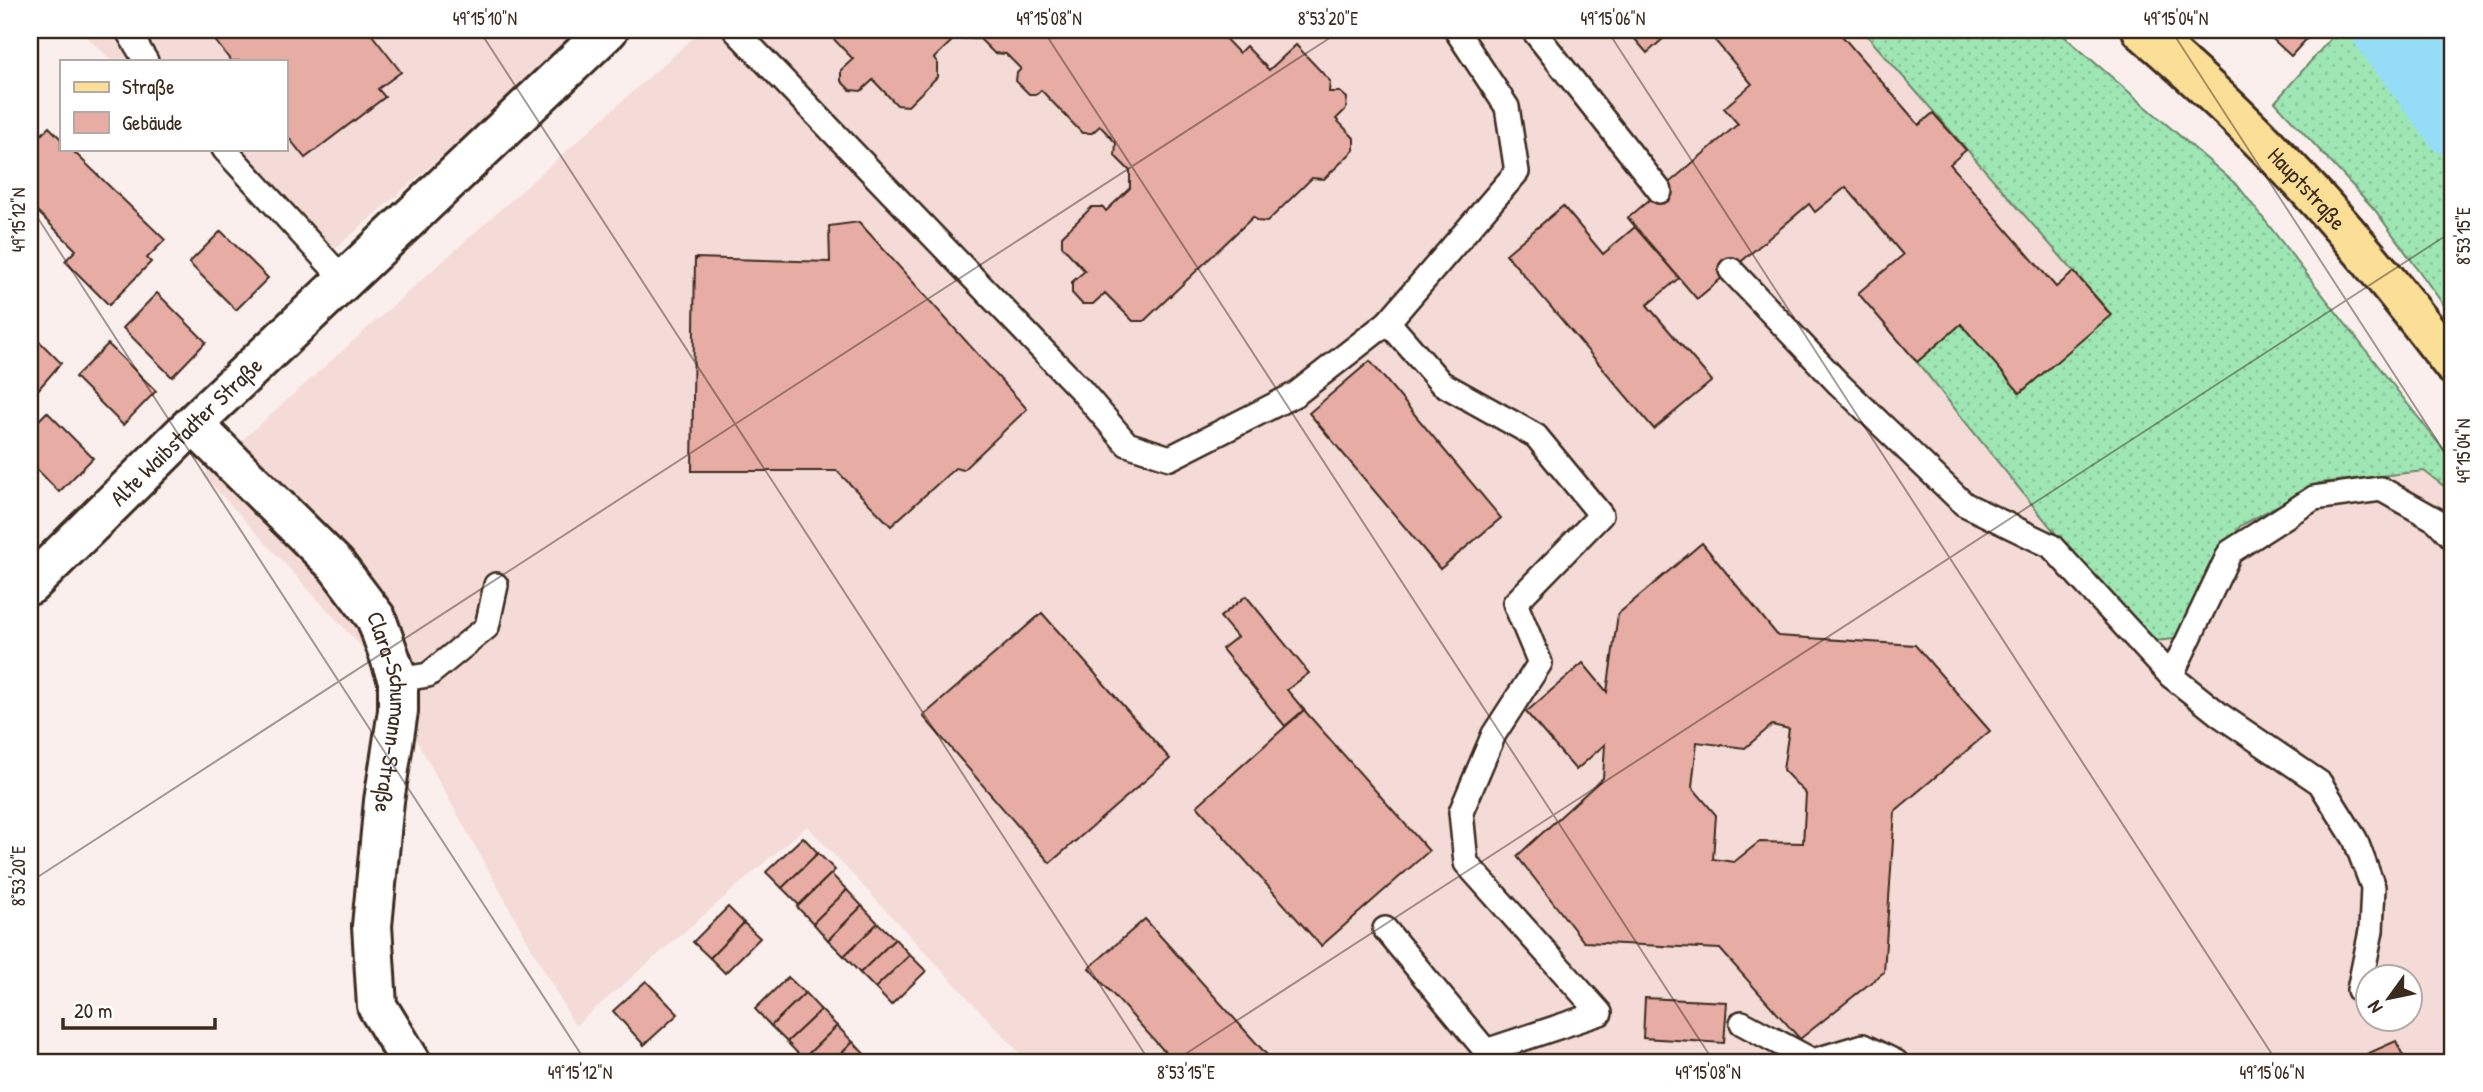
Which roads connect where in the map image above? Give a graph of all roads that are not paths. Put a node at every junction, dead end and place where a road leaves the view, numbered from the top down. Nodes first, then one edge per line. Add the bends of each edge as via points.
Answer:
1 (127, 30) edge
2 (608, 30) edge
3 (735, 30) edge
4 (1456, 30) edge
5 (1533, 30) edge
6 (2142, 30) edge
7 (145, 60) edge
8 (226, 150) edge
9 (1660, 191) dead end
10 (1731, 270) dead end
11 (344, 280) junction
12 (1388, 322) junction
13 (2453, 365) edge
14 (193, 424) junction
15 (2453, 538) edge
16 (30, 585) edge
17 (496, 585) dead end
18 (2171, 676) junction
19 (398, 680) junction
20 (1385, 929) dead end
21 (2365, 962) edge
22 (1742, 1023) dead end
23 (1483, 1057) edge
24 (411, 1062) edge
25 (1896, 1062) edge

1 - 7 lane
2 - 11 street, Alte Waibstadter Straße
3 - 12 lane via 1081,390 1127,444 1170,458 1296,394
4 - 12 lane via 1507,107 1517,172
5 - 9 lane
6 - 13 main road, Hauptstraße via 2290,169 2400,295
8 - 11 lane
10 - 18 lane via 1839,384 1964,504 2052,546
11 - 14 street, Alte Waibstadter Straße
12 - 23 lane via 1441,383 1536,436 1601,515 1515,603 1540,663 1494,734 1461,811 1466,863 1600,1013
14 - 16 street, Alte Waibstadter Straße
14 - 19 street, Clara-Schumann-Straße via 335,565 376,618
15 - 18 lane via 2436,520 2381,489 2314,498 2230,552
17 - 19 lane via 487,627 428,675
18 - 21 lane via 2220,716 2320,783 2356,839 2373,887
19 - 24 street, Clara-Schumann-Straße via 372,926 377,1006
20 - 23 lane
22 - 25 lane via 1813,1061 1863,1046

